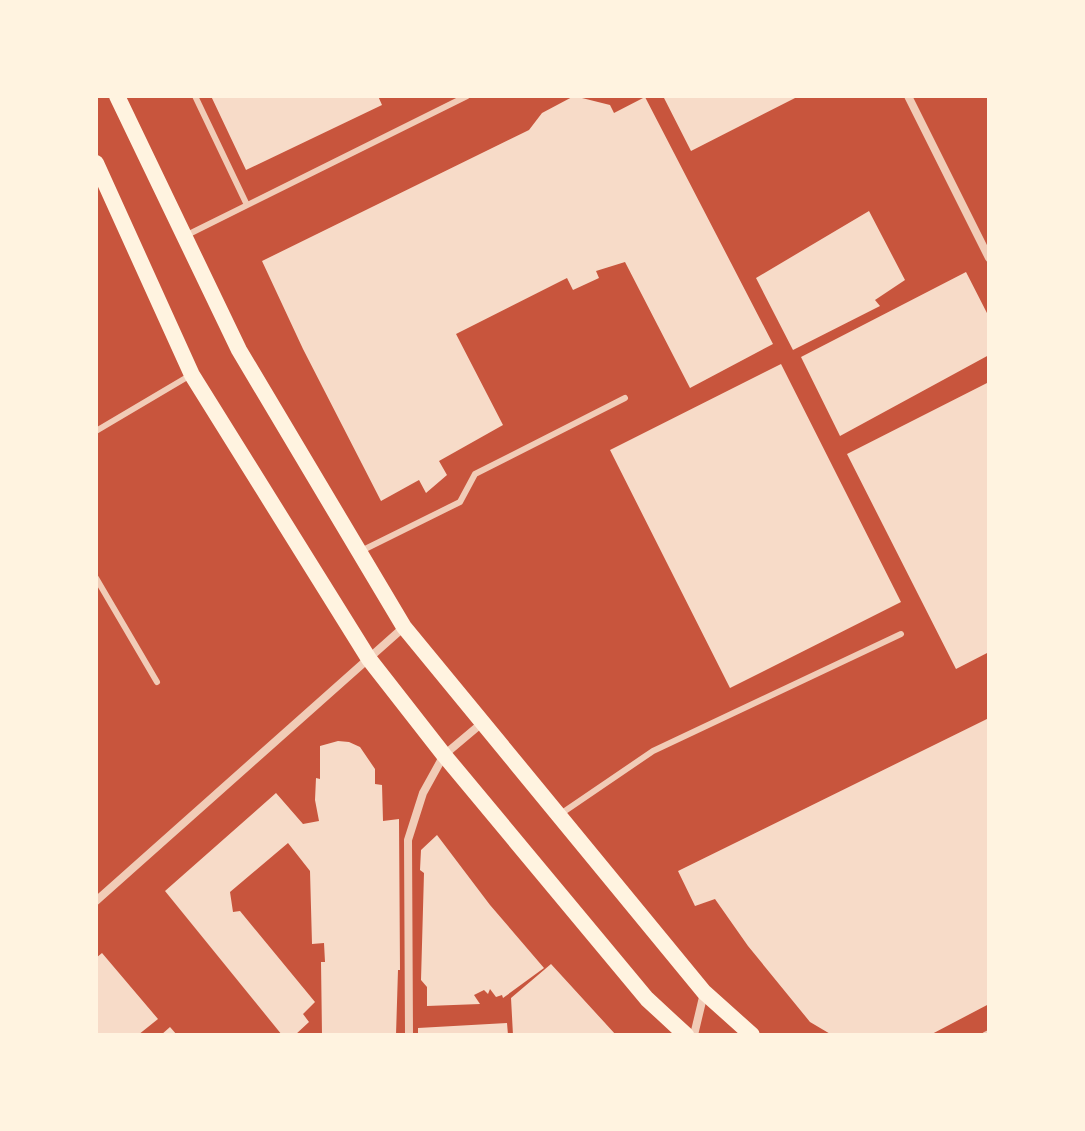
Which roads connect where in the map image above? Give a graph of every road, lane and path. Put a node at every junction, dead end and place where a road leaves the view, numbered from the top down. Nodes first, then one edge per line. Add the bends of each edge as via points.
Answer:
1 (117, 96) edge
2 (195, 96) edge
3 (467, 96) edge
4 (908, 96) edge
5 (96, 163) edge
6 (101, 189) edge
7 (247, 205) junction
8 (185, 236) junction
9 (989, 258) edge
10 (192, 375) junction
11 (625, 398) dead end
12 (96, 431) edge
13 (359, 552) junction
14 (96, 578) edge
15 (404, 627) junction
16 (901, 634) dead end
17 (369, 659) junction
18 (157, 682) dead end
19 (482, 723) junction
20 (444, 755) junction
21 (559, 816) junction
22 (96, 901) edge
23 (704, 992) junction
24 (409, 1035) edge
25 (686, 1035) edge
26 (694, 1035) edge
27 (752, 1035) edge

1 - 8 main road
2 - 7 lane
3 - 7 lane
4 - 9 street
5 - 6 main road
6 - 10 main road
7 - 8 lane
8 - 13 main road via 239,350
10 - 12 lane
10 - 17 main road
11 - 13 lane via 475,474 460,502
13 - 15 main road
14 - 18 lane
15 - 17 street
15 - 19 main road
16 - 21 lane via 653,751
17 - 20 main road
17 - 22 street
19 - 20 street
19 - 21 main road
20 - 24 street via 423,793 408,840
20 - 25 main road via 647,999
21 - 23 main road
23 - 26 street
23 - 27 main road

